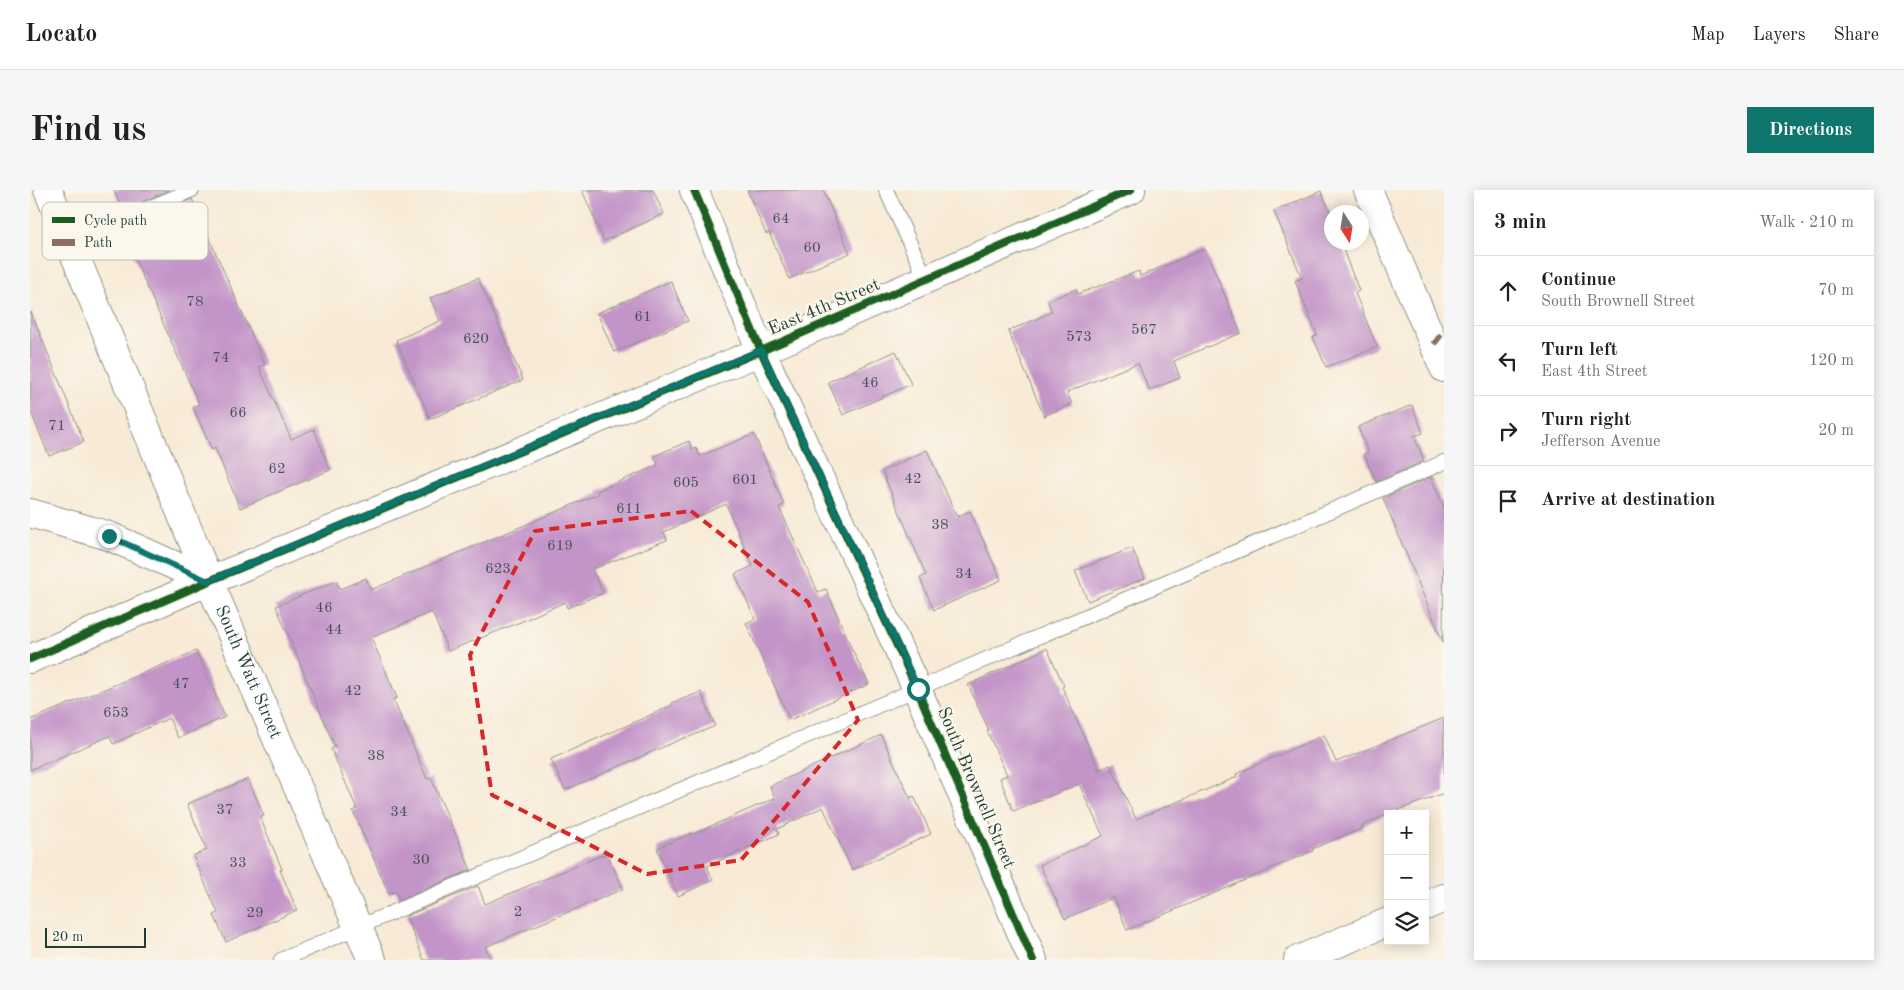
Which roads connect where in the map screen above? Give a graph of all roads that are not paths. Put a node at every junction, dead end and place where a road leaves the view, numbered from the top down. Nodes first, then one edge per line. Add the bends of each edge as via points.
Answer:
1 (48, 190) edge
2 (192, 190) edge
3 (694, 190) edge
4 (886, 190) edge
5 (1368, 190) edge
6 (1128, 191) edge
7 (53, 202) edge
8 (164, 202) edge
9 (77, 260) edge
10 (926, 279) junction
11 (761, 350) junction
12 (1444, 368) edge
13 (1444, 462) edge
14 (30, 514) edge
15 (208, 581) junction
16 (30, 658) edge
17 (918, 689) junction
18 (1444, 898) edge
19 (1429, 904) edge
20 (1384, 924) edge
21 (358, 928) junction
22 (281, 960) edge
23 (372, 960) edge
24 (1033, 960) edge
25 (1298, 960) edge

1 - 7 street, South Watt Street
2 - 8 lane
3 - 11 street, South Brownell Street
4 - 10 lane
5 - 12 street
6 - 10 street, East 4th Street
9 - 15 street, South Watt Street
10 - 11 street, East 4th Street
11 - 15 street, East 4th Street
11 - 17 street, South Brownell Street
13 - 17 lane
14 - 15 street via 109,536
15 - 16 street, East 4th Street
15 - 21 street, South Watt Street
17 - 21 lane
17 - 24 street, South Brownell Street
18 - 19 street
20 - 25 street
21 - 22 lane
21 - 23 street, South Watt Street

